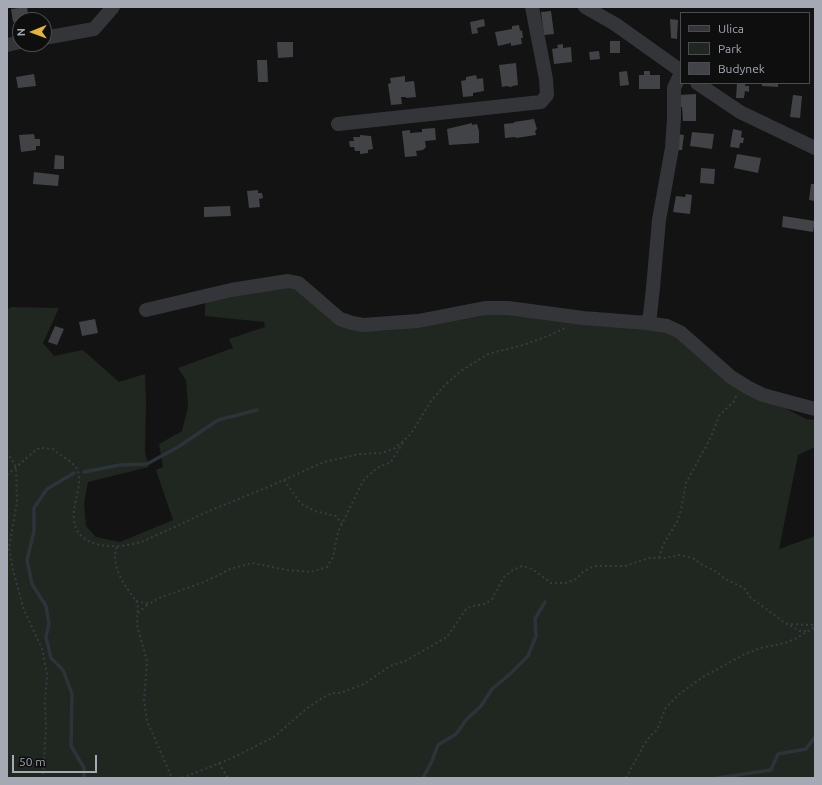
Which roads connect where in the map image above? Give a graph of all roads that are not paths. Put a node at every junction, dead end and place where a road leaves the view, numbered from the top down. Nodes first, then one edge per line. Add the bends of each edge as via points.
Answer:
1 (113, 7) edge
2 (532, 7) edge
3 (585, 7) edge
4 (52, 37) edge
5 (680, 71) edge
6 (680, 74) edge
7 (698, 84) edge
8 (338, 124) dead end
9 (815, 148) edge
10 (146, 310) dead end
11 (647, 323) junction
12 (815, 409) edge

1 - 4 street via 94,29
2 - 8 street via 546,79 547,95 541,102
3 - 5 street via 615,24
6 - 11 street via 674,88 672,148 659,220 650,315
7 - 9 street via 740,112
10 - 11 street via 231,290 288,281 298,283 340,319 364,325 418,320 485,308 508,308
11 - 12 street via 667,326 680,332 731,377 763,395

